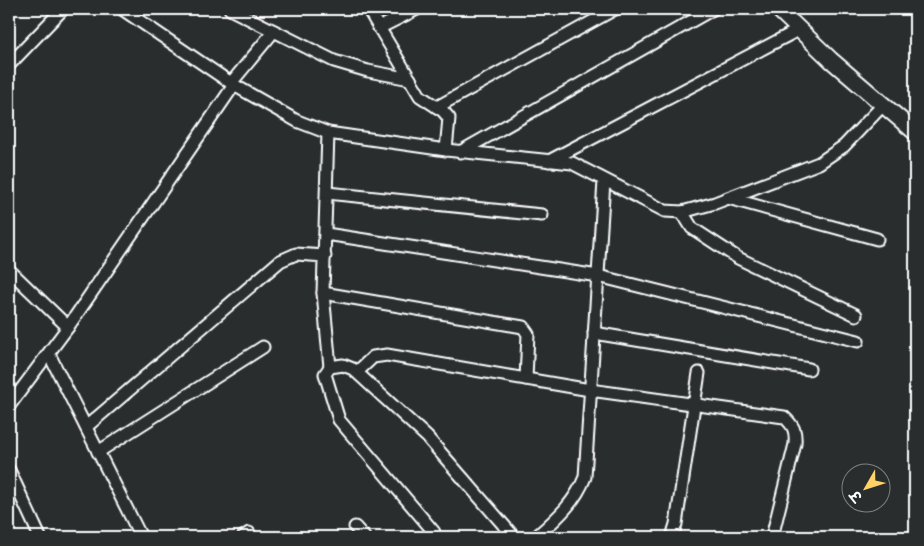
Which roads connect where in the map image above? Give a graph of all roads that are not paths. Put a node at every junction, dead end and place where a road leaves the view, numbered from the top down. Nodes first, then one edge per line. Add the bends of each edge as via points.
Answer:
1 (63, 9) edge
2 (122, 9) edge
3 (230, 9) edge
4 (368, 9) edge
5 (417, 9) edge
6 (616, 9) edge
7 (713, 9) edge
8 (778, 9) edge
9 (379, 28) junction
10 (800, 29) junction
11 (274, 31) junction
12 (9, 65) edge
13 (410, 79) junction
14 (232, 84) junction
15 (883, 104) junction
16 (437, 107) junction
17 (328, 132) junction
18 (915, 132) edge
19 (446, 150) junction
20 (460, 152) junction
21 (549, 161) junction
22 (604, 181) junction
23 (327, 192) junction
24 (728, 198) junction
25 (682, 212) junction
26 (542, 215) dead end
27 (326, 234) junction
28 (877, 239) dead end
29 (325, 256) junction
30 (9, 270) edge
31 (598, 276) junction
32 (323, 293) junction
33 (856, 315) dead end
34 (68, 327) junction
35 (594, 333) junction
36 (858, 341) dead end
37 (263, 347) dead end
38 (50, 354) junction
39 (330, 367) junction
40 (808, 369) dead end
41 (357, 372) junction
42 (699, 374) dead end
43 (526, 379) junction
44 (590, 390) junction
45 (9, 406) edge
46 (694, 406) junction
47 (86, 427) junction
48 (98, 452) junction
49 (9, 470) edge
50 (356, 527) dead end
51 (434, 532) dead end
52 (40, 537) edge
53 (142, 537) edge
54 (364, 537) edge
55 (514, 537) edge
56 (536, 537) edge
57 (672, 537) edge
58 (772, 537) edge

1 - 12 street
2 - 14 street
3 - 11 street
4 - 9 street
5 - 9 street
6 - 16 street
7 - 20 street
8 - 10 street
9 - 13 street
10 - 15 street
10 - 21 street
11 - 13 street via 334,61
11 - 14 street
13 - 16 street via 420,96
14 - 17 street via 297,121
14 - 34 street
15 - 18 street
15 - 24 street via 844,146 819,163
16 - 19 street via 449,118
17 - 19 street
17 - 23 street
19 - 20 street
20 - 21 street
21 - 22 street via 572,164
22 - 25 street via 658,208
22 - 31 street
23 - 26 street
23 - 27 street
24 - 25 street
24 - 28 street
25 - 33 street via 692,228 738,258
27 - 29 street
27 - 31 street
29 - 32 street
29 - 47 street via 296,254 280,261
30 - 34 street
31 - 35 street
31 - 36 street
32 - 39 street
32 - 43 street via 524,327 528,334
34 - 38 street
35 - 40 street
35 - 44 street
37 - 48 street
38 - 45 street
38 - 47 street
39 - 41 street via 347,366
39 - 51 street via 325,374 339,420
41 - 43 street via 373,357 387,355
41 - 55 street via 427,437
42 - 46 street
43 - 44 street
44 - 46 street
44 - 56 street via 585,477 568,508
46 - 57 street
46 - 58 street via 784,417 792,424 796,432 795,444
47 - 48 street
48 - 53 street
49 - 52 street
50 - 54 street

